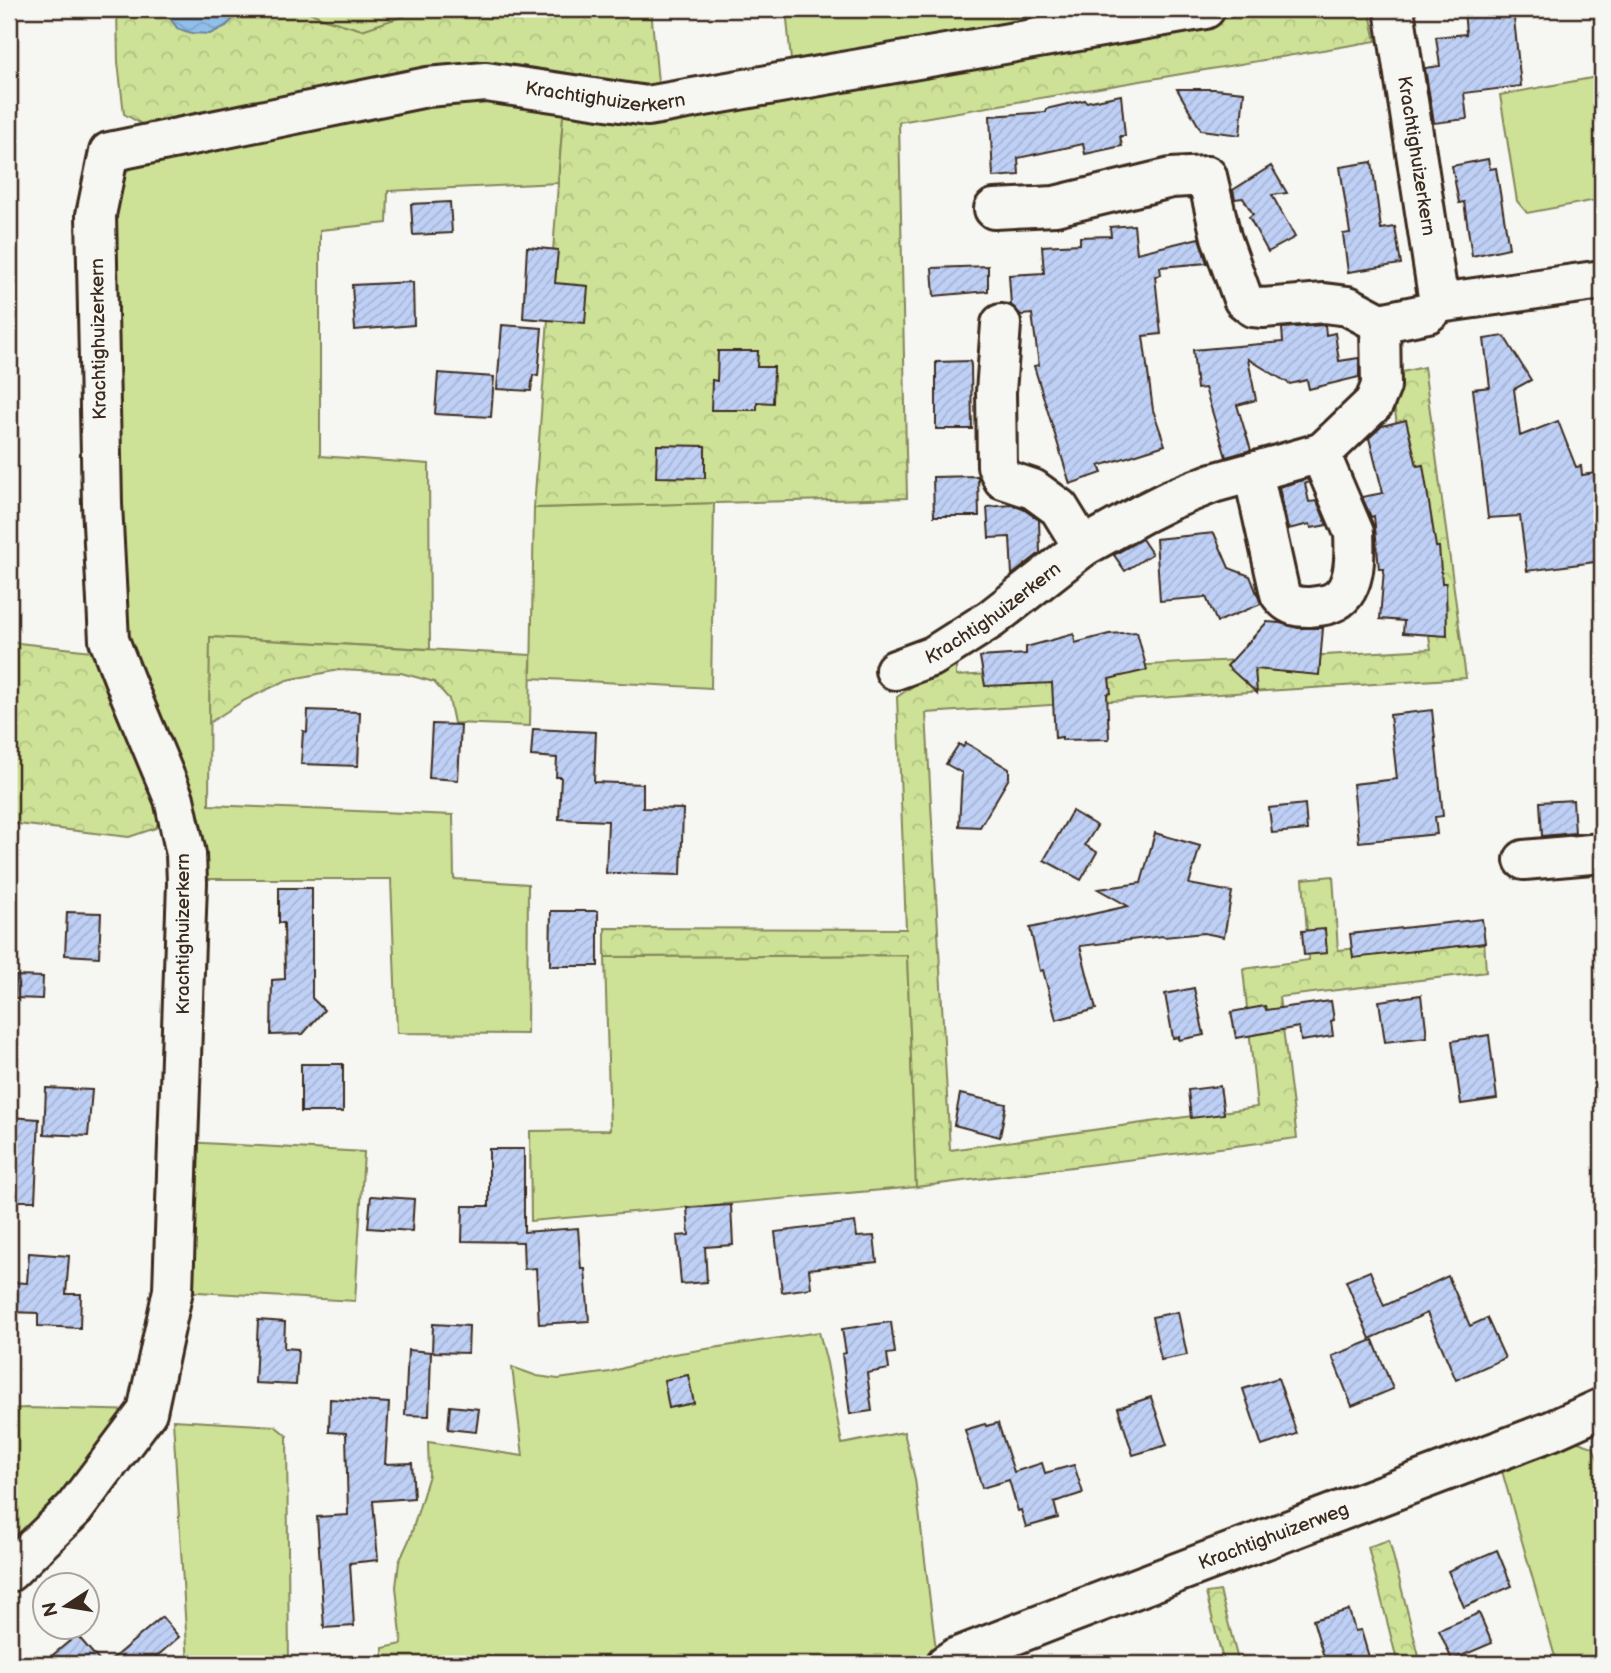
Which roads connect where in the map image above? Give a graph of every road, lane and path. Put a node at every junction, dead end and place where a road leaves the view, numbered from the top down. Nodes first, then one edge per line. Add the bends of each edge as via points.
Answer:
1 (1205, 9) edge
2 (1394, 9) edge
3 (994, 209) dead end
4 (1602, 280) edge
5 (1439, 303) junction
6 (1380, 323) junction
7 (1002, 324) dead end
8 (1320, 453) junction
9 (1253, 472) junction
10 (1083, 547) junction
11 (895, 670) dead end
12 (1602, 853) edge
13 (1524, 860) dead end
14 (1602, 1408) edge
15 (9, 1572) edge
16 (946, 1664) edge

1 - 15 street, Krachtighuizerkern via 647,106 486,82 427,87 109,152 96,215 109,640 174,799 186,853 173,1290 147,1412 74,1508
2 - 5 street, Krachtighuizerkern
3 - 6 street via 1055,206 1171,178 1207,176 1221,237 1243,299 1263,308 1324,303 1348,306
4 - 5 street
5 - 6 street via 1428,313
6 - 8 street, Krachtighuizerkern via 1381,386 1374,403
7 - 10 street via 996,392 997,466 1003,479 1033,489 1059,508
8 - 9 street, Krachtighuizerkern
8 - 9 street via 1354,533 1352,578 1331,603 1300,607 1280,594
9 - 10 street, Krachtighuizerkern via 1170,500
10 - 11 street, Krachtighuizerkern via 991,619 933,656
12 - 13 street
14 - 16 street, Krachtighuizerweg

